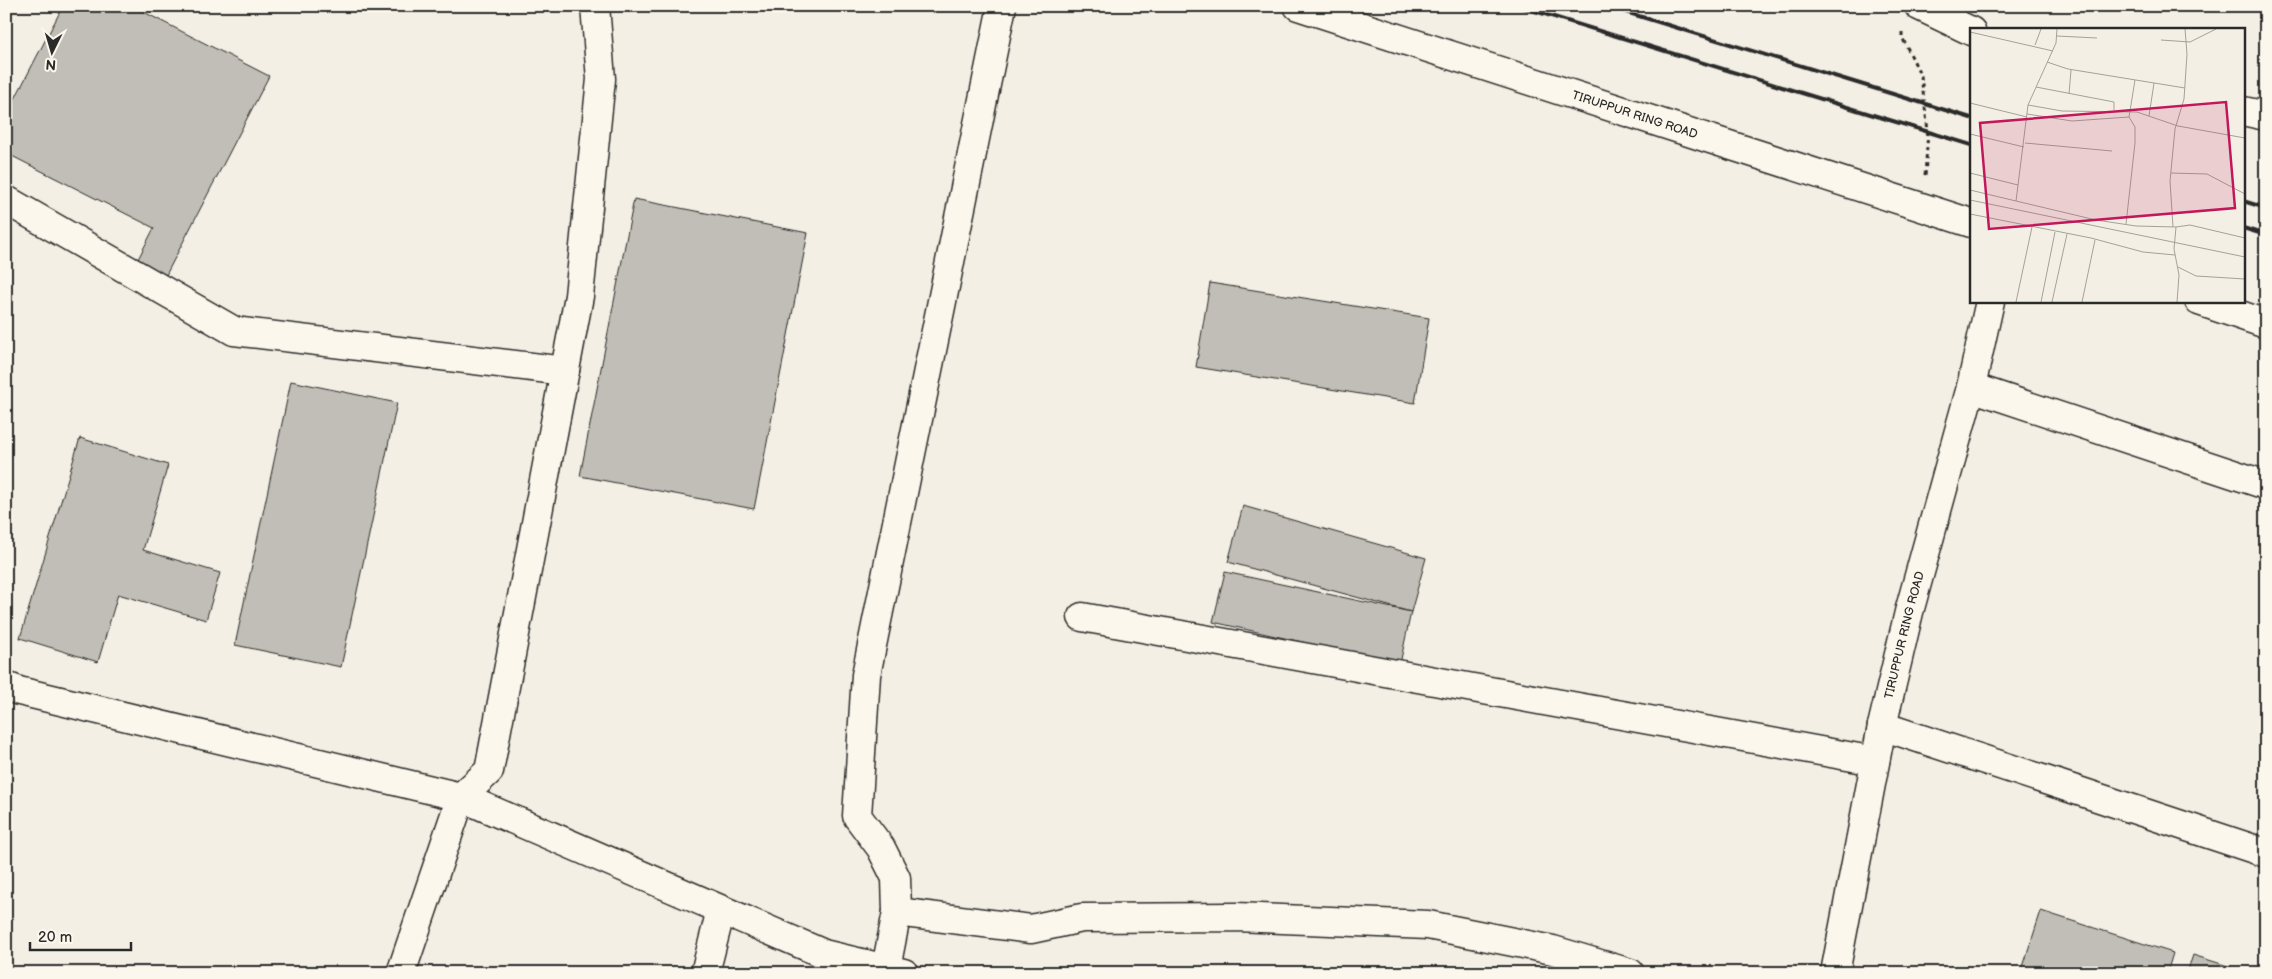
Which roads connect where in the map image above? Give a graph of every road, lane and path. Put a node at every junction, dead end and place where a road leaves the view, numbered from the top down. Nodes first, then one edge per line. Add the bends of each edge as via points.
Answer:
1 (595, 6) edge
2 (1002, 6) edge
3 (1298, 6) edge
4 (1919, 6) edge
5 (1902, 29) dead end
6 (1970, 31) edge
7 (2244, 111) edge
8 (2266, 116) edge
9 (6, 200) edge
10 (1920, 207) junction
11 (1970, 223) edge
12 (1990, 302) edge
13 (2202, 302) edge
14 (2266, 324) edge
15 (565, 371) junction
16 (1971, 387) junction
17 (2266, 485) edge
18 (1082, 617) dead end
19 (6, 686) edge
20 (1882, 726) junction
21 (1875, 761) junction
22 (461, 797) junction
23 (2266, 853) edge
24 (721, 910) junction
25 (896, 912) junction
26 (892, 971) edge
27 (401, 973) edge
28 (705, 973) edge
29 (1630, 973) edge
30 (1835, 973) edge

1 - 15 street via 601,79 579,296
2 - 25 street via 866,675 857,816 881,848 896,878
3 - 10 street, TIRUPPUR RING ROAD
4 - 6 street
5 - 10 path via 1902,37 1921,76 1928,131
7 - 8 street
9 - 15 street via 234,331
10 - 11 street, TIRUPPUR RING ROAD
12 - 16 street, TIRUPPUR RING ROAD
13 - 14 street
15 - 22 street via 489,771
16 - 17 street
16 - 20 street, TIRUPPUR RING ROAD via 1909,612
18 - 21 street
19 - 22 street
20 - 21 street, TIRUPPUR RING ROAD
20 - 23 street
21 - 30 street, TIRUPPUR RING ROAD
22 - 24 street
22 - 27 street
24 - 26 street via 824,954
24 - 28 street
25 - 26 street
25 - 29 street via 1031,929 1082,918 1236,917 1428,925 1553,950

